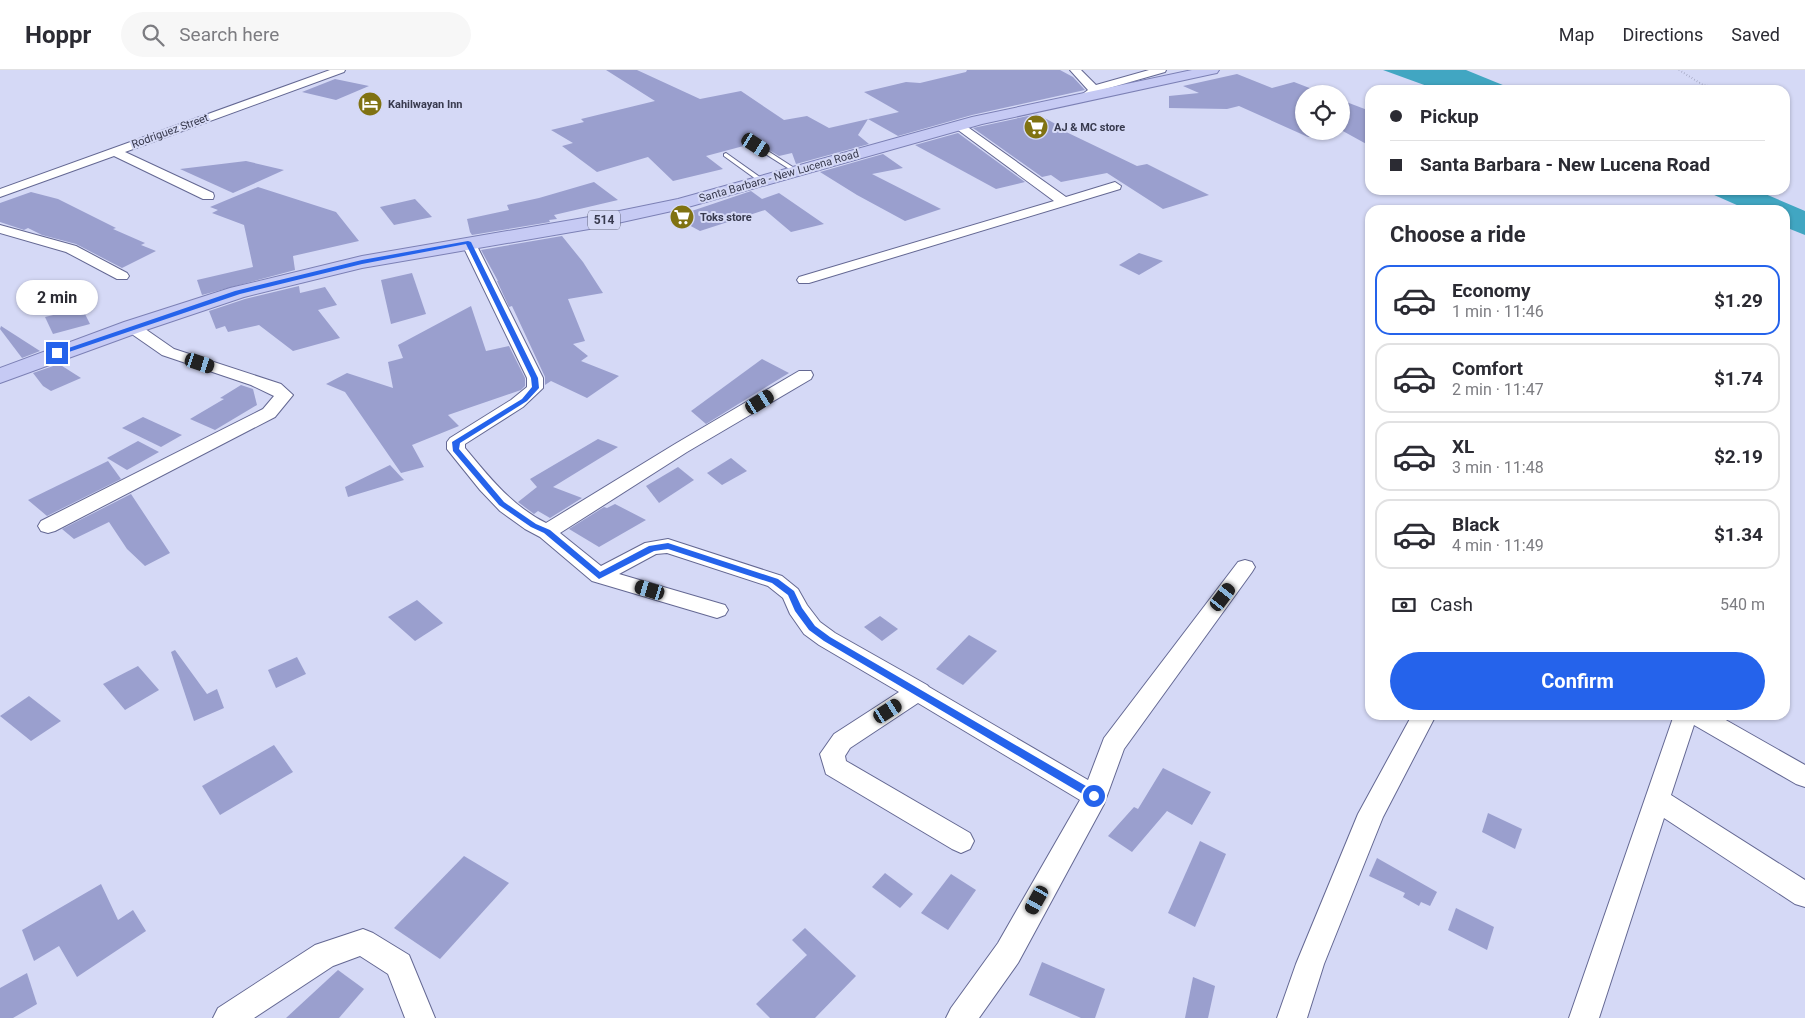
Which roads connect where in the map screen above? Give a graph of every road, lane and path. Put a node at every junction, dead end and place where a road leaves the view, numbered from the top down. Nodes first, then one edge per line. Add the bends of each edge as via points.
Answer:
1 (340, 70) edge
2 (1075, 70) edge
3 (1161, 70) edge
4 (1212, 70) edge
5 (1679, 70) edge
6 (1703, 85) edge
7 (1088, 95) junction
8 (958, 125) junction
9 (756, 145) dead end
10 (114, 151) junction
11 (726, 155) dead end
12 (796, 172) junction
13 (762, 181) junction
14 (1115, 186) dead end
15 (0, 193) edge
16 (208, 196) dead end
17 (1064, 202) junction
18 (0, 229) edge
19 (468, 242) junction
20 (122, 276) dead end
21 (804, 280) dead end
22 (132, 327) junction
23 (805, 375) dead end
24 (0, 376) edge
25 (48, 526) dead end
26 (547, 532) junction
27 (1245, 567) dead end
28 (599, 576) junction
29 (717, 610) dead end
30 (919, 691) junction
31 (1421, 720) edge
32 (1684, 720) edge
33 (1706, 720) edge
34 (1805, 777) edge
35 (1094, 796) junction
36 (1658, 800) junction
37 (961, 841) dead end
38 (1805, 895) edge
39 (228, 1018) edge
40 (420, 1018) edge
41 (961, 1018) edge
42 (1292, 1018) edge
43 (1584, 1018) edge

1 - 10 street, Rodriguez Street
2 - 7 street
3 - 7 street
4 - 7 main road, Santa Barbara - New Lucena Road / 514
5 - 6 path
7 - 8 main road, Santa Barbara - New Lucena Road / 514
8 - 12 main road, Santa Barbara - New Lucena Road / 514
8 - 17 street
9 - 12 lane
10 - 15 street, Rodriguez Street
10 - 16 street
11 - 13 lane
12 - 13 main road, Santa Barbara - New Lucena Road / 514
13 - 19 main road, Santa Barbara - New Lucena Road / 514 via 634,214
14 - 17 street
17 - 21 street
18 - 20 street via 71,249
19 - 22 main road, Santa Barbara - New Lucena Road / 514 via 362,262 238,292
19 - 26 street via 535,378 535,388 525,400 465,435 456,442 456,449 502,504
22 - 24 main road, Santa Barbara - New Lucena Road / 514
22 - 25 street via 168,352 257,381 284,395 269,413
23 - 26 street
26 - 28 street
27 - 35 street via 1113,745
28 - 29 street
28 - 30 street via 652,548 668,546 775,581 791,594 812,628
30 - 35 street
30 - 37 street via 842,741 832,754 835,766
31 - 42 street via 1371,814 1310,964
32 - 36 street
33 - 34 street
35 - 41 street via 1008,953
36 - 38 street
36 - 43 street
39 - 40 street via 325,955 363,942 399,965

